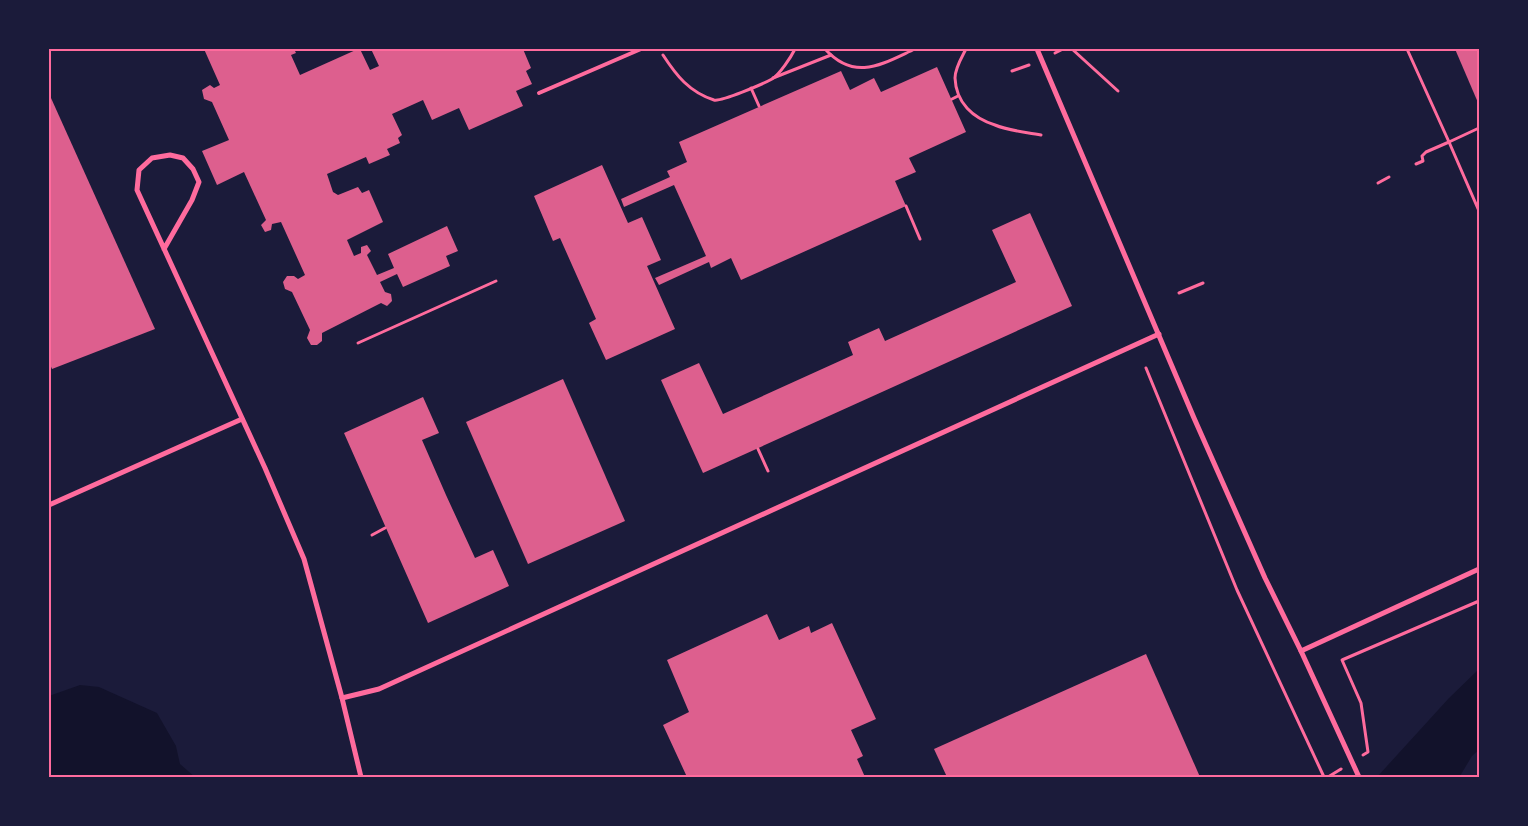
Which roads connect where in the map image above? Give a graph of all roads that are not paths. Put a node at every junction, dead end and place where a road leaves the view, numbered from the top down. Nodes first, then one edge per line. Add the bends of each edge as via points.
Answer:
1 (641, 49) edge
2 (1037, 49) edge
3 (540, 93) dead end
4 (164, 250) junction
5 (1159, 334) junction
6 (242, 419) junction
7 (49, 505) edge
8 (1479, 569) edge
9 (1301, 651) junction
10 (342, 698) junction
11 (360, 777) edge
12 (1359, 777) edge

1 - 3 lane
2 - 5 street
4 - 4 street via 137,190 139,170 152,158 170,154 183,158 199,182
4 - 6 street
5 - 9 street via 1265,578
5 - 10 street via 378,689
6 - 7 street
6 - 10 street via 304,559
8 - 9 street
9 - 12 street
10 - 11 street

